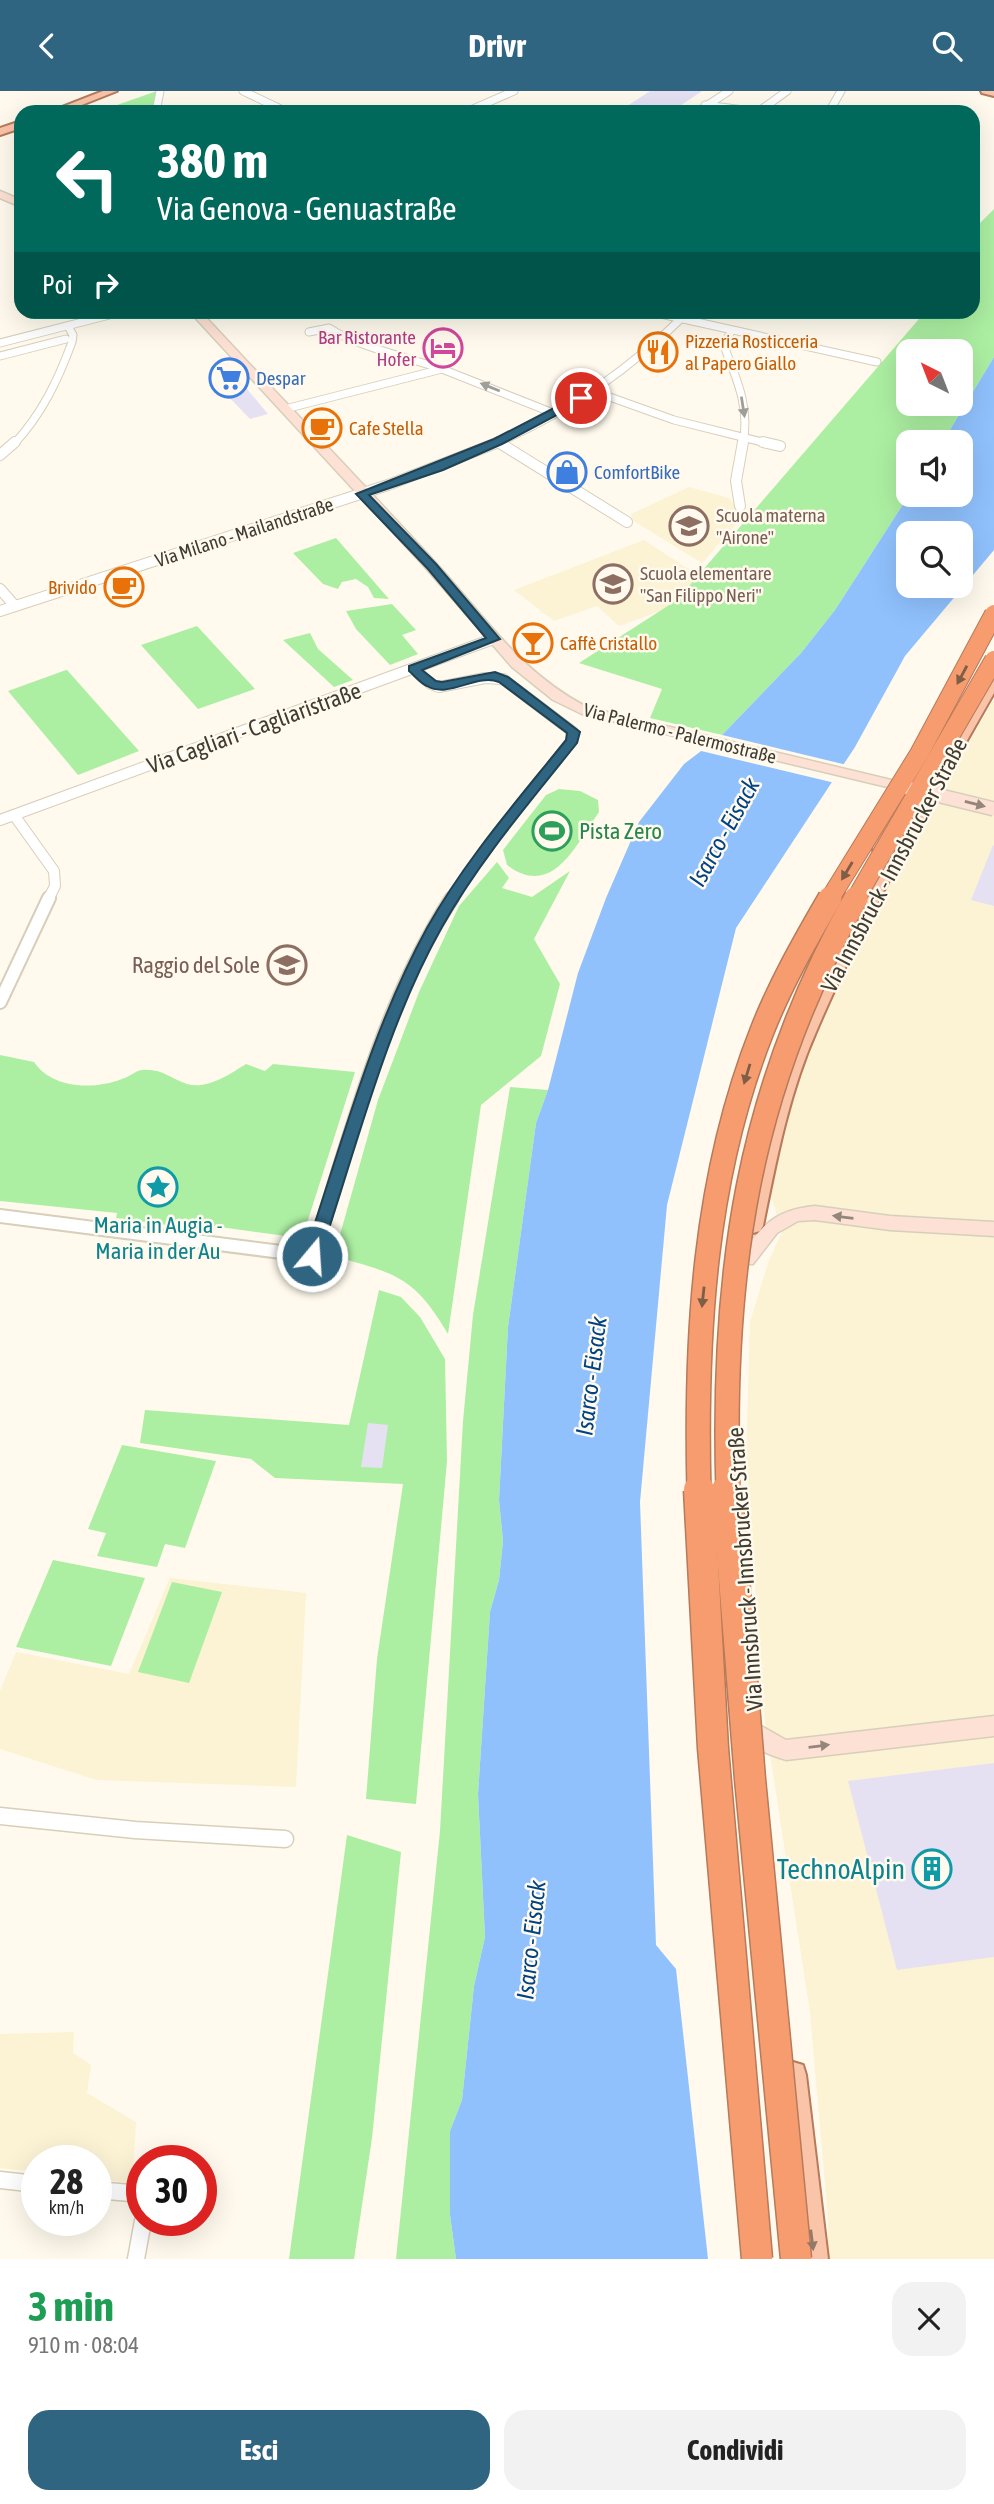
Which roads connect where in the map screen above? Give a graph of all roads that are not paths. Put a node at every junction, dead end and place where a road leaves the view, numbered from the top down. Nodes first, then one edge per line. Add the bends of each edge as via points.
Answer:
1 (112, 91) edge
2 (243, 91) edge
3 (490, 91) edge
4 (514, 91) edge
5 (729, 91) edge
6 (986, 91) edge
7 (782, 92) edge
8 (994, 93) edge
9 (503, 97) junction
10 (73, 105) edge
11 (272, 105) edge
12 (483, 105) edge
13 (707, 105) edge
14 (766, 105) edge
15 (95, 319) edge
16 (201, 319) edge
17 (678, 319) edge
18 (682, 320) junction
19 (68, 326) junction
20 (731, 331) junction
21 (309, 332) dead end
22 (66, 338) dead end
23 (0, 343) edge
24 (4, 358) edge
25 (877, 362) dead end
26 (442, 369) junction
27 (593, 391) junction
28 (285, 409) junction
29 (553, 413) junction
30 (744, 438) junction
31 (498, 442) junction
32 (780, 446) dead end
33 (0, 455) edge
34 (361, 494) junction
35 (740, 506) dead end
36 (627, 522) dead end
37 (0, 589) edge
38 (15, 606) junction
39 (0, 611) edge
40 (994, 614) edge
41 (494, 639) junction
42 (994, 660) edge
43 (414, 669) junction
44 (994, 680) edge
45 (981, 702) junction
46 (907, 790) junction
47 (994, 809) edge
48 (14, 815) junction
49 (0, 820) edge
50 (884, 873) junction
51 (0, 1002) edge
52 (0, 1216) edge
53 (994, 1229) edge
54 (747, 1259) junction
55 (994, 1725) edge
56 (756, 1733) junction
57 (0, 1816) edge
58 (285, 1839) dead end
59 (0, 2180) edge
60 (21, 2182) edge
61 (140, 2236) edge
62 (136, 2259) edge
63 (757, 2259) edge
64 (796, 2259) edge
65 (814, 2259) edge

1 - 10 main road
2 - 11 street
3 - 9 street
4 - 9 street
5 - 13 street
6 - 8 main road
7 - 14 street
9 - 12 street
15 - 19 street
16 - 28 street, Via Palermo - Palermostraße
17 - 18 street
18 - 20 street
18 - 27 street, Via Milano - Mailandstraße via 645,354
19 - 23 street
19 - 33 street via 74,335 45,407 31,428
20 - 25 street
20 -> 30 street via 724,346 746,407
21 - 26 street via 329,328 349,341
22 - 24 street
26 - 28 street
29 -> 26 street
27 - 29 street, Via Milano - Mailandstraße
27 - 30 street via 674,420
28 - 34 street, Via Palermo - Palermostraße
29 - 31 street, Via Milano - Mailandstraße
30 - 32 street
30 - 35 street via 735,472 734,490
31 - 34 street, Via Milano - Mailandstraße
31 - 36 street
34 - 38 street, Via Milano - Mailandstraße
34 - 41 street, Via Palermo - Palermostraße via 432,566
37 - 38 street
38 - 39 street, Via Milano - Mailandstraße
40 -> 63 highway, bridge via 909,772 810,932 778,997 749,1066 710,1229 697,1358 697,1511 715,1783
41 - 43 street, Via Cagliari - Cagliaristraße
41 - 46 street, Via Palermo - Palermostraße via 543,689 582,710
42 - 64 highway, bridge via 832,939 802,1003 755,1148 740,1232 728,1360 728,1510
43 - 48 street, Via Cagliari - Cagliaristraße
43 - 52 street via 431,684 442,686 491,675 503,680 573,732 572,741 472,867 434,929 391,1019 312,1256
44 - 45 main road, Via Innsbruck - Innsbrucker Straße
45 - 46 main road via 958,715 935,742
45 - 50 main road, Via Innsbruck - Innsbrucker Straße
46 -> 47 street, Via Palermo - Palermostraße, bridge
46 - 50 main road via 879,839
48 - 49 street, Via Cagliari - Cagliaristraße
48 - 51 street via 54,871 55,886
50 - 54 main road, Via Innsbruck - Innsbrucker Straße via 806,1033 771,1139
53 -> 54 street via 795,1215 771,1228
54 - 56 main road, Via Innsbruck - Innsbrucker Straße via 736,1369 734,1476
56 -> 55 street via 786,1750
56 -> 65 main road, Via Innsbruck - Innsbrucker Straße
57 - 58 street
59 - 60 street
61 - 62 street

